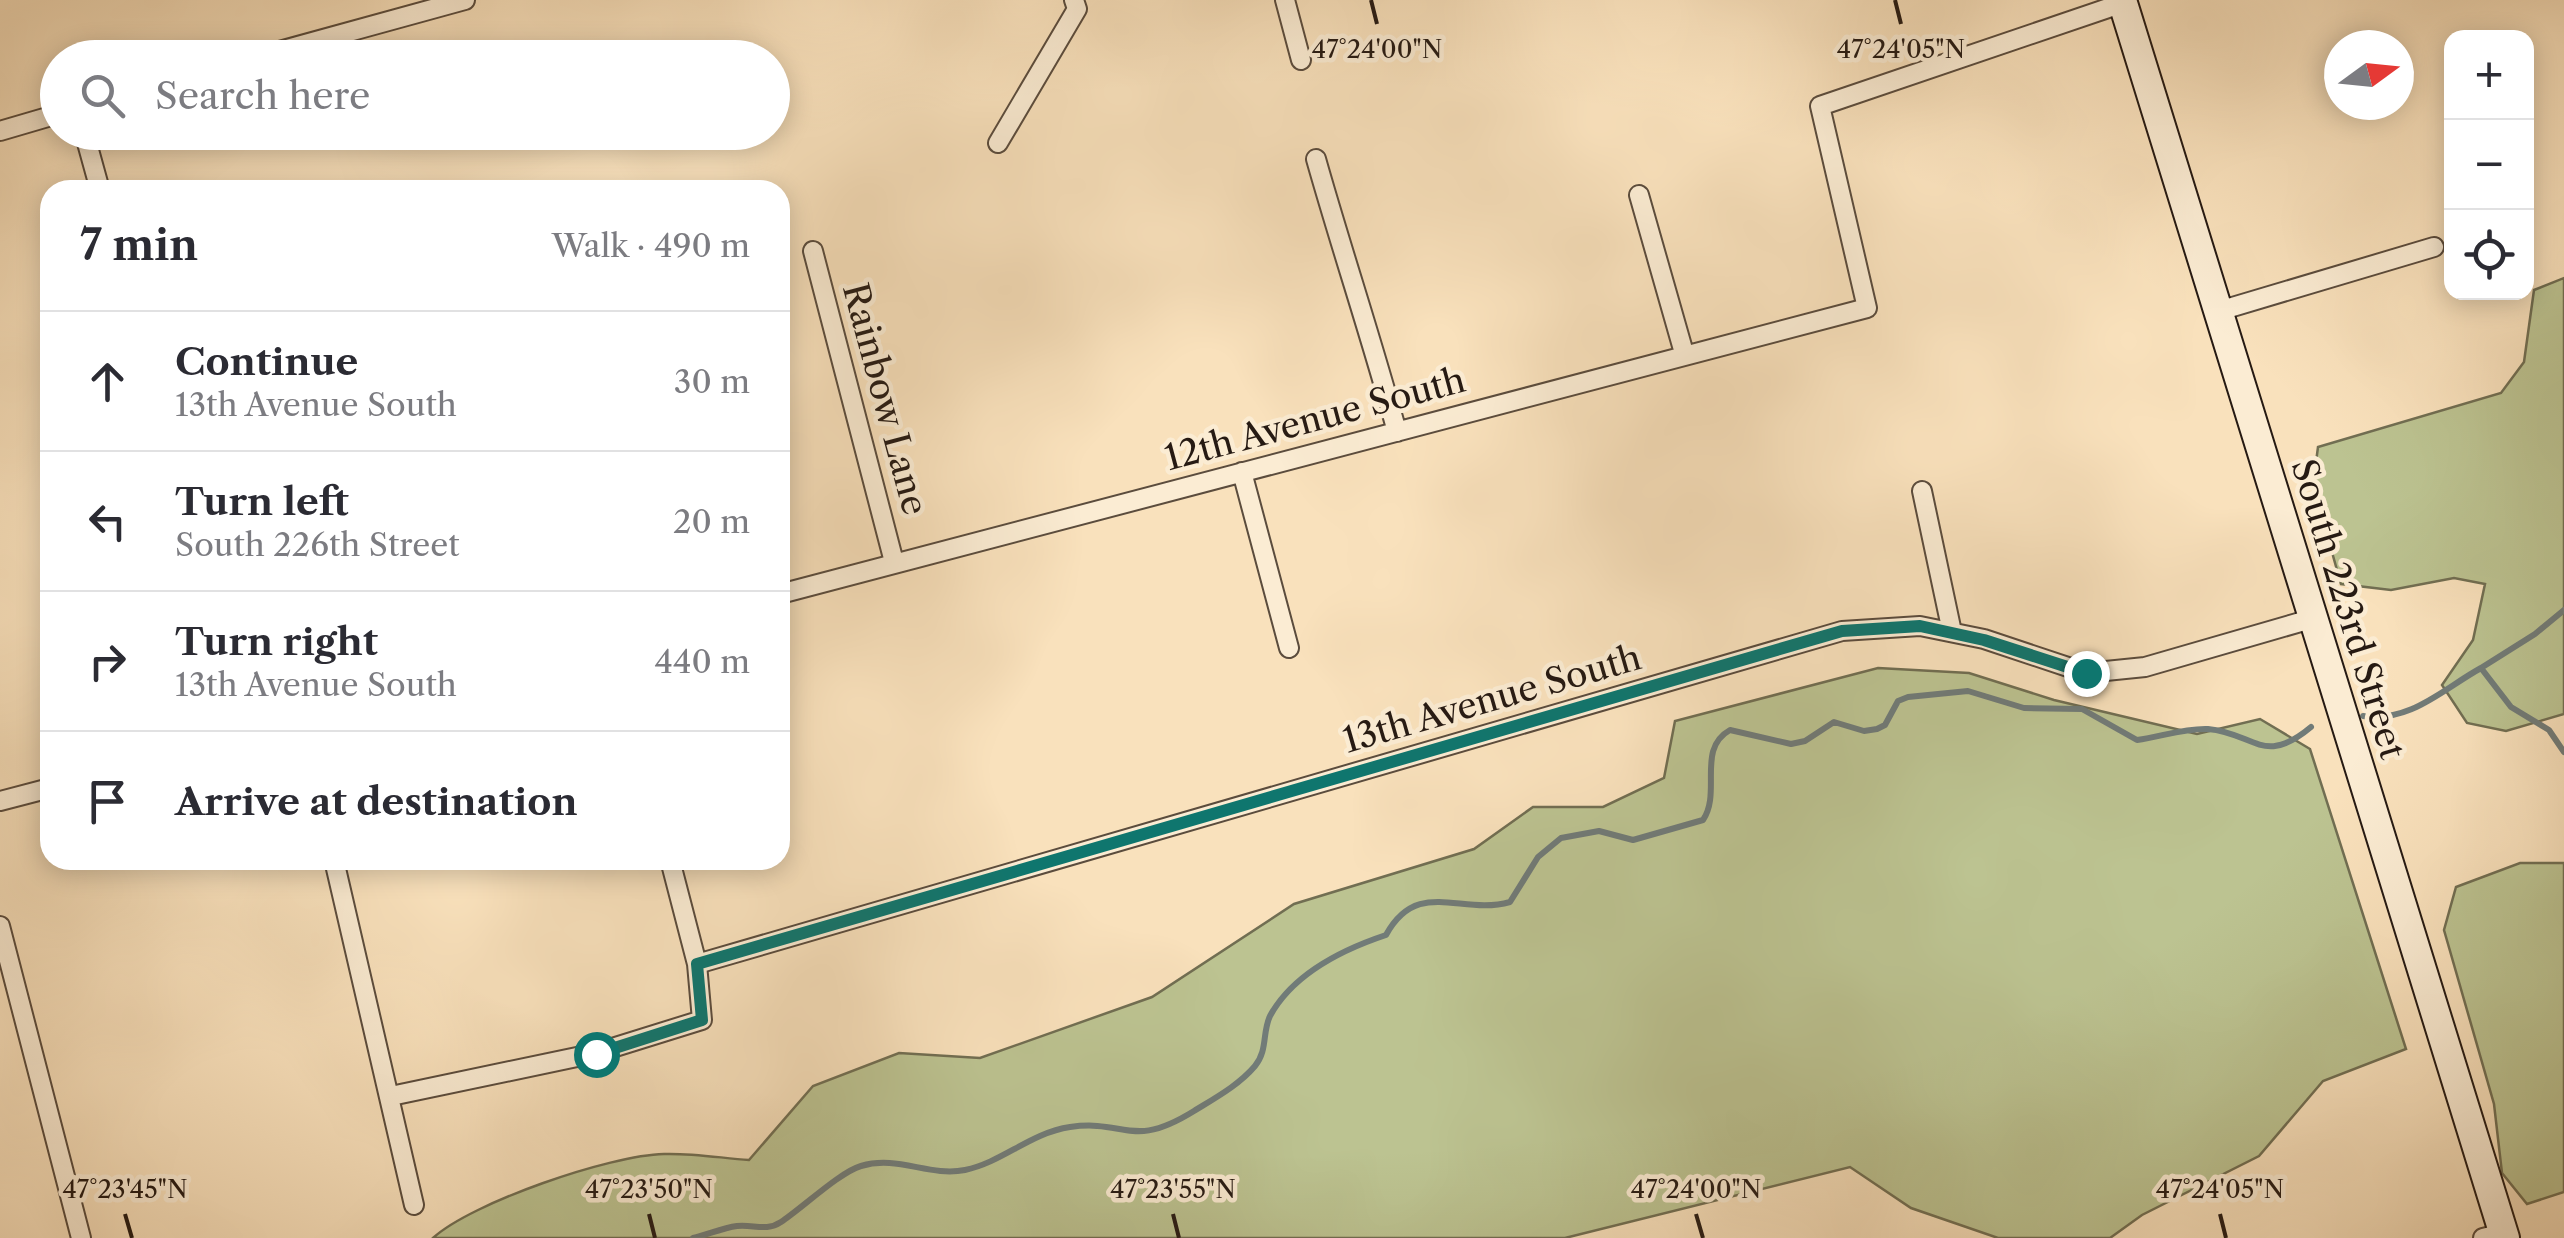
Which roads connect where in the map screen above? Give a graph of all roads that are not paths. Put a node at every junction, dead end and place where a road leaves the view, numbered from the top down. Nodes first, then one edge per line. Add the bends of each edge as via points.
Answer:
1 (465, 0) edge
2 (1074, 0) edge
3 (1286, 0) edge
4 (2123, 2) edge
5 (319, 40) edge
6 (1302, 60) dead end
7 (40, 119) edge
8 (0, 131) edge
9 (998, 143) dead end
10 (89, 150) edge
11 (1316, 160) dead end
12 (97, 180) edge
13 (1639, 195) dead end
14 (2434, 246) dead end
15 (813, 251) dead end
16 (2218, 311) junction
17 (1684, 353) junction
18 (1397, 432) junction
19 (1242, 472) junction
20 (1922, 491) dead end
21 (894, 562) junction
22 (790, 591) edge
23 (2311, 620) junction
24 (1952, 632) junction
25 (1289, 648) dead end
26 (40, 790) edge
27 (0, 800) edge
28 (336, 870) edge
29 (673, 870) edge
30 (0, 926) edge
31 (697, 964) junction
32 (391, 1096) junction
33 (414, 1205) dead end
34 (2497, 1236) edge
35 (81, 1238) edge

1 - 5 street
2 - 9 street via 1077,10
3 - 6 street
4 - 16 street, South 223rd Street
4 - 17 street, 12th Avenue South via 1820,106 1867,308
7 - 8 street
10 - 12 street
11 - 18 street
13 - 17 street
14 - 16 street
15 - 21 street, Rainbow Lane
16 - 23 street, South 223rd Street
17 - 18 street, 12th Avenue South
18 - 19 street, 12th Avenue South
19 - 21 street, 12th Avenue South
19 - 25 street
20 - 24 street
21 - 22 street, 12th Avenue South
23 - 24 street, 13th Avenue South via 2113,672 2058,667
23 - 34 street, South 223rd Street
24 - 31 street, 13th Avenue South via 1885,626 1842,631
26 - 27 street
28 - 32 street
29 - 31 street
30 - 35 street
31 - 32 street via 702,1020 596,1054
32 - 33 street

